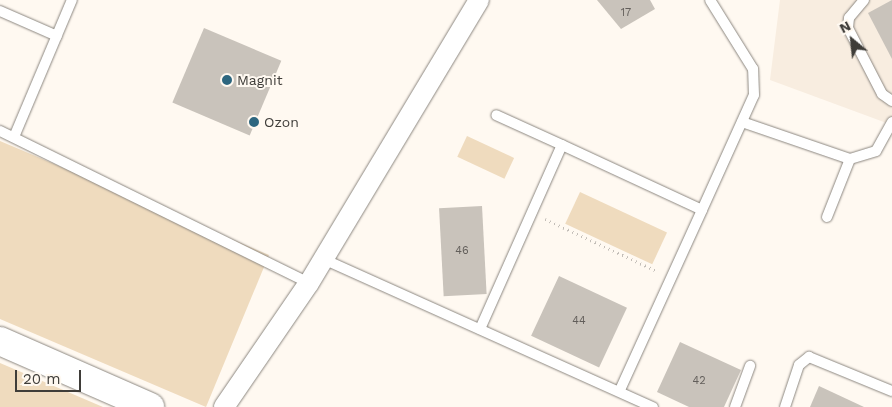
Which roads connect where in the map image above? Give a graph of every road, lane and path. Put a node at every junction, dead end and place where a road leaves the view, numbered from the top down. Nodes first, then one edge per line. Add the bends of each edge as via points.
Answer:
1 (72, 0) edge
2 (479, 0) edge
3 (710, 0) edge
4 (864, 0) edge
5 (0, 11) edge
6 (57, 36) junction
7 (892, 101) edge
8 (496, 115) dead end
9 (742, 122) junction
10 (892, 122) edge
11 (0, 131) edge
12 (14, 137) junction
13 (562, 145) junction
14 (850, 159) junction
15 (702, 210) junction
16 (531, 213) junction
17 (827, 217) dead end
18 (320, 258) junction
19 (671, 277) junction
20 (309, 283) junction
21 (480, 329) junction
22 (0, 342) edge
23 (750, 366) dead end
24 (620, 390) junction
25 (892, 391) edge
26 (150, 407) edge
27 (224, 407) edge
28 (653, 407) edge
29 (735, 407) edge
30 (785, 407) edge

1 - 6 lane
2 - 18 street
3 - 9 lane via 753,69 754,95
4 - 7 lane via 850,18 848,28 882,94
5 - 6 lane
6 - 12 lane
8 - 13 lane
9 - 14 lane
9 - 15 lane
10 - 14 lane via 876,152
11 - 12 lane
12 - 20 lane
13 - 15 lane
13 - 16 lane
14 - 17 lane
15 - 19 lane
16 - 19 path
16 - 21 lane
18 - 20 street
18 - 21 lane
19 - 24 lane
20 - 27 street
21 - 24 lane
22 - 26 main road
23 - 29 lane
24 - 28 lane
25 - 30 lane via 809,357 799,365

